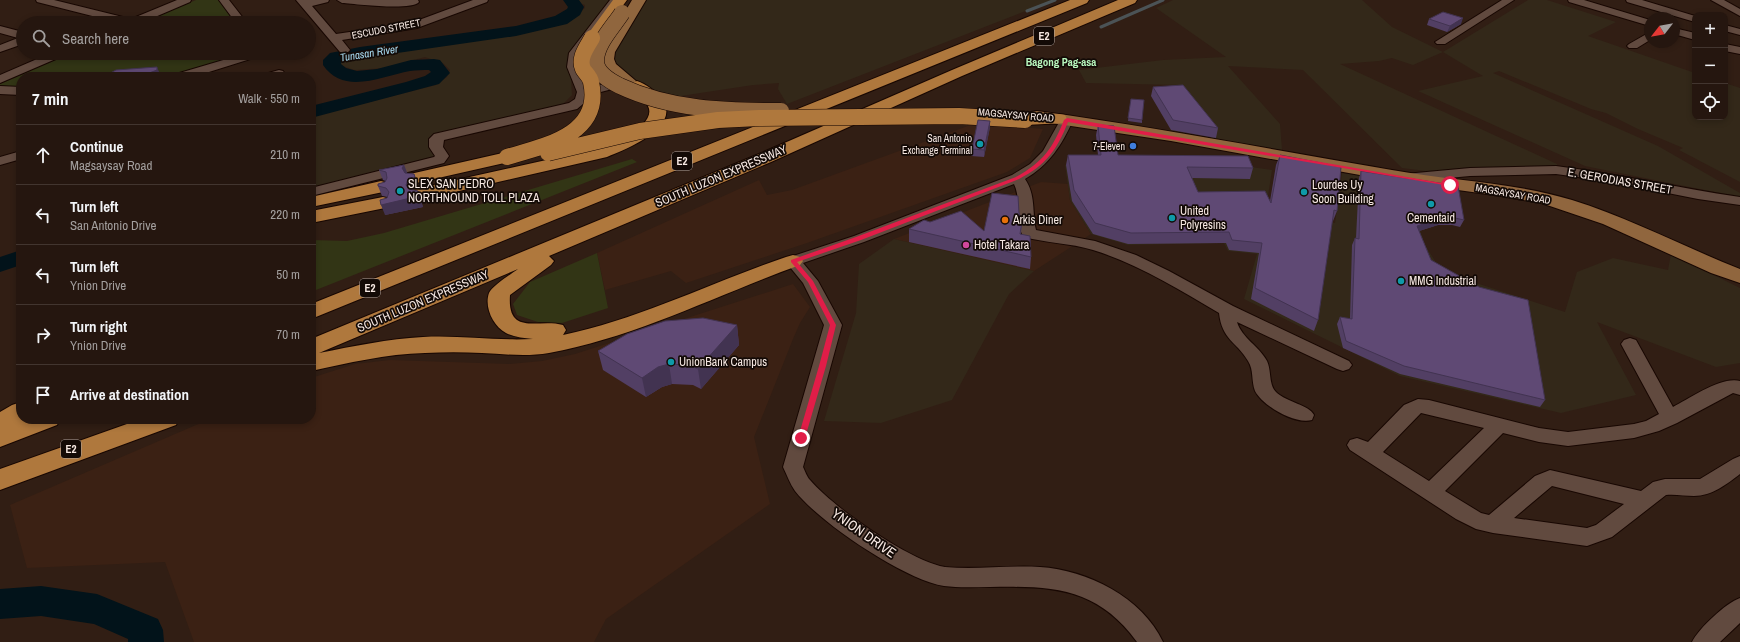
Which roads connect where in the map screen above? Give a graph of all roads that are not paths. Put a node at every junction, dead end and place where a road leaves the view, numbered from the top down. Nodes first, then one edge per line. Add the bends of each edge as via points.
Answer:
1 (41, 0) edge
2 (186, 0) edge
3 (224, 0) edge
4 (324, 0) edge
5 (342, 0) edge
6 (483, 0) edge
7 (639, 0) edge
8 (1082, 0) edge
9 (1130, 0) edge
10 (1509, 0) edge
11 (1573, 0) edge
12 (1631, 0) edge
13 (1716, 0) edge
14 (302, 2) edge
15 (414, 2) dead end
16 (622, 3) edge
17 (1740, 13) edge
18 (104, 16) edge
19 (148, 16) edge
20 (237, 16) edge
21 (314, 16) edge
22 (316, 18) edge
23 (1692, 18) edge
24 (1644, 21) edge
25 (0, 29) edge
26 (1728, 29) edge
27 (1740, 32) edge
28 (1680, 33) edge
29 (16, 34) edge
30 (1692, 36) edge
31 (334, 38) junction
32 (1644, 40) edge
33 (1441, 42) dead end
34 (16, 43) edge
35 (1633, 46) dead end
36 (1728, 48) edge
37 (0, 49) edge
38 (344, 50) dead end
39 (1740, 52) edge
40 (1740, 59) edge
41 (45, 60) edge
42 (236, 60) edge
43 (1728, 60) edge
44 (16, 72) edge
45 (16, 72) edge
46 (196, 72) edge
47 (0, 79) edge
48 (628, 81) junction
49 (0, 90) edge
50 (16, 91) edge
51 (583, 93) junction
52 (1022, 117) junction
53 (1063, 119) junction
54 (16, 156) edge
55 (0, 161) edge
56 (469, 166) junction
57 (1018, 178) junction
58 (1404, 178) junction
59 (316, 191) edge
60 (316, 202) edge
61 (1740, 202) edge
62 (643, 210) junction
63 (316, 215) edge
64 (793, 261) junction
65 (429, 263) junction
66 (767, 270) junction
67 (1740, 277) edge
68 (316, 302) edge
69 (316, 310) edge
70 (1227, 310) junction
71 (1630, 344) dead end
72 (316, 346) edge
73 (316, 363) edge
74 (1343, 365) dead end
75 (1740, 388) edge
76 (16, 414) edge
77 (1305, 415) dead end
78 (1670, 418) junction
79 (0, 424) edge
80 (35, 424) edge
81 (129, 424) edge
82 (154, 424) edge
83 (1499, 425) junction
84 (0, 438) edge
85 (1737, 470) edge
86 (0, 479) edge
87 (1431, 492) junction
88 (1642, 500) junction
89 (1493, 524) junction
90 (1740, 608) edge
91 (1151, 642) edge
92 (1704, 642) edge

1 - 18 street
2 - 19 street
3 - 20 street
4 - 14 street
5 - 15 street via 394,4
6 - 31 street, ESCUDO STREET via 413,26
7 - 48 main road via 606,59 610,68
8 - 65 highway, E2
9 - 62 highway, SOUTH LUZON EXPRESSWAY / E2
10 - 33 street
11 - 24 street
12 - 23 street
13 - 17 street
14 - 21 street
16 - 51 street via 609,6 575,51 574,68
16 - 52 main road, MAGSAYSAY ROAD, bridge via 598,51 597,67 604,76 620,85 670,104 720,110 959,110
16 - 56 highway, bridge via 592,38 581,58 592,84 592,109 588,120 566,136 539,147
22 - 31 street
25 - 29 street
26 - 27 street
28 - 30 street
31 - 38 street
32 - 35 street
34 - 37 street
36 - 39 street
40 - 43 street
41 - 44 street
42 - 46 street
45 - 47 street
48 - 51 street
48 - 56 highway via 648,94 659,112 658,118 651,126 631,141 601,152 418,186
49 - 50 street
51 - 59 street via 581,101 573,106 439,137 436,139 436,147 442,156 439,160
52 - 53 highway
52 - 56 highway, bridge via 732,119 661,127 508,163
53 - 57 street via 1058,142 1045,160
53 - 58 main road, MAGSAYSAY ROAD
54 - 55 street
57 - 64 street
57 - 70 street via 1024,187 1026,225 1029,234 1095,246 1121,255 1150,267
58 - 61 street, E. GERODIAS STREET via 1470,172 1556,170 1607,176
58 - 67 main road, MAGSAYSAY ROAD via 1536,196 1621,225
60 - 63 highway via 382,195
62 - 66 highway via 541,263 508,286 500,293 498,301 504,319 511,327 528,333 560,330 703,286
62 - 72 highway, SOUTH LUZON EXPRESSWAY / E2
64 - 66 highway
64 - 91 street, YNION DRIVE via 810,281 833,325 793,467 802,485 858,533 901,559 937,575 1055,578 1076,584 1102,594 1121,607
65 - 68 highway
65 - 69 highway, E2
66 - 73 highway via 670,309 584,338 547,346 509,348 423,344 372,350
70 - 74 street
70 - 77 street via 1228,322 1234,335 1257,360 1262,387 1268,395
71 - 78 street
75 - 78 street via 1728,387
76 - 79 highway
78 - 83 street via 1634,431 1568,439
80 - 84 highway
81 - 86 highway, E2
82 - 86 highway
83 - 87 street
83 - 87 street via 1418,406 1364,449
85 - 88 street via 1697,488 1660,488
87 - 89 street via 1476,520
88 - 89 street via 1604,531 1587,537
88 - 89 street via 1550,478
90 - 92 street

